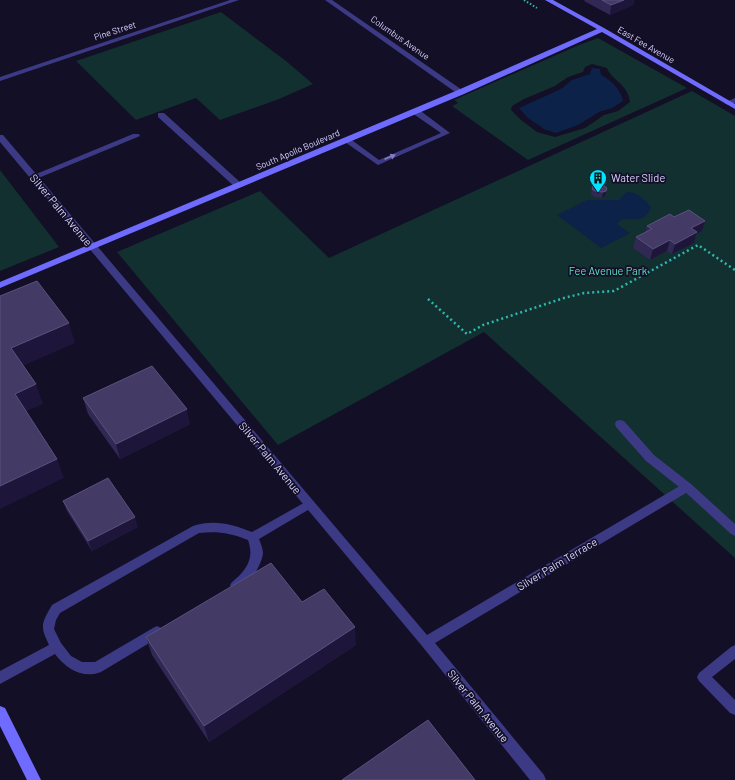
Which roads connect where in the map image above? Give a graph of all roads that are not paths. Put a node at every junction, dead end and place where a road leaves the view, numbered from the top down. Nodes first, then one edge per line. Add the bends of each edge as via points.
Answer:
1 (236, 0) edge
2 (328, 0) edge
3 (548, 0) edge
4 (602, 30) junction
5 (0, 78) edge
6 (461, 92) junction
7 (731, 102) edge
8 (735, 107) edge
9 (415, 111) junction
10 (161, 115) dead end
11 (136, 136) dead end
12 (0, 137) edge
13 (346, 140) junction
14 (33, 177) junction
15 (238, 185) junction
16 (92, 247) junction
17 (0, 285) edge
18 (620, 424) dead end
19 (687, 487) junction
20 (309, 504) junction
21 (735, 531) edge
22 (253, 537) junction
23 (224, 593) edge
24 (170, 624) edge
25 (426, 642) junction
26 (57, 647) junction
27 (735, 651) edge
28 (0, 678) edge
29 (735, 709) edge
30 (0, 712) edge
31 (34, 780) edge
32 (539, 780) edge

1 - 5 street, Pine Street
2 - 6 street, Columbus Avenue
3 - 4 street, East Fee Avenue
4 - 6 street, South Apollo Boulevard
4 - 7 street, East Fee Avenue
6 - 9 street, South Apollo Boulevard
7 - 8 street, East Fee Avenue
9 - 13 street, South Apollo Boulevard
13 -> 9 street via 378,163 446,133
10 - 15 street
11 - 14 street
12 - 14 street, Silver Palm Avenue
13 - 15 street, South Apollo Boulevard
14 - 16 street, Silver Palm Avenue
15 - 16 street, South Apollo Boulevard
16 - 17 street, South Apollo Boulevard
16 - 20 street, Silver Palm Avenue
18 - 19 street via 650,458
19 - 21 street
19 - 25 street, Silver Palm Terrace
20 - 22 street
20 - 25 street, Silver Palm Avenue
22 - 23 street via 257,551 253,567 244,581
22 - 26 street via 232,528 214,526 197,529 56,610 50,619 48,629
24 - 26 street via 97,668 80,668 67,660
25 - 32 street, Silver Palm Avenue
26 - 28 street
27 - 29 street via 703,677
30 - 31 street

